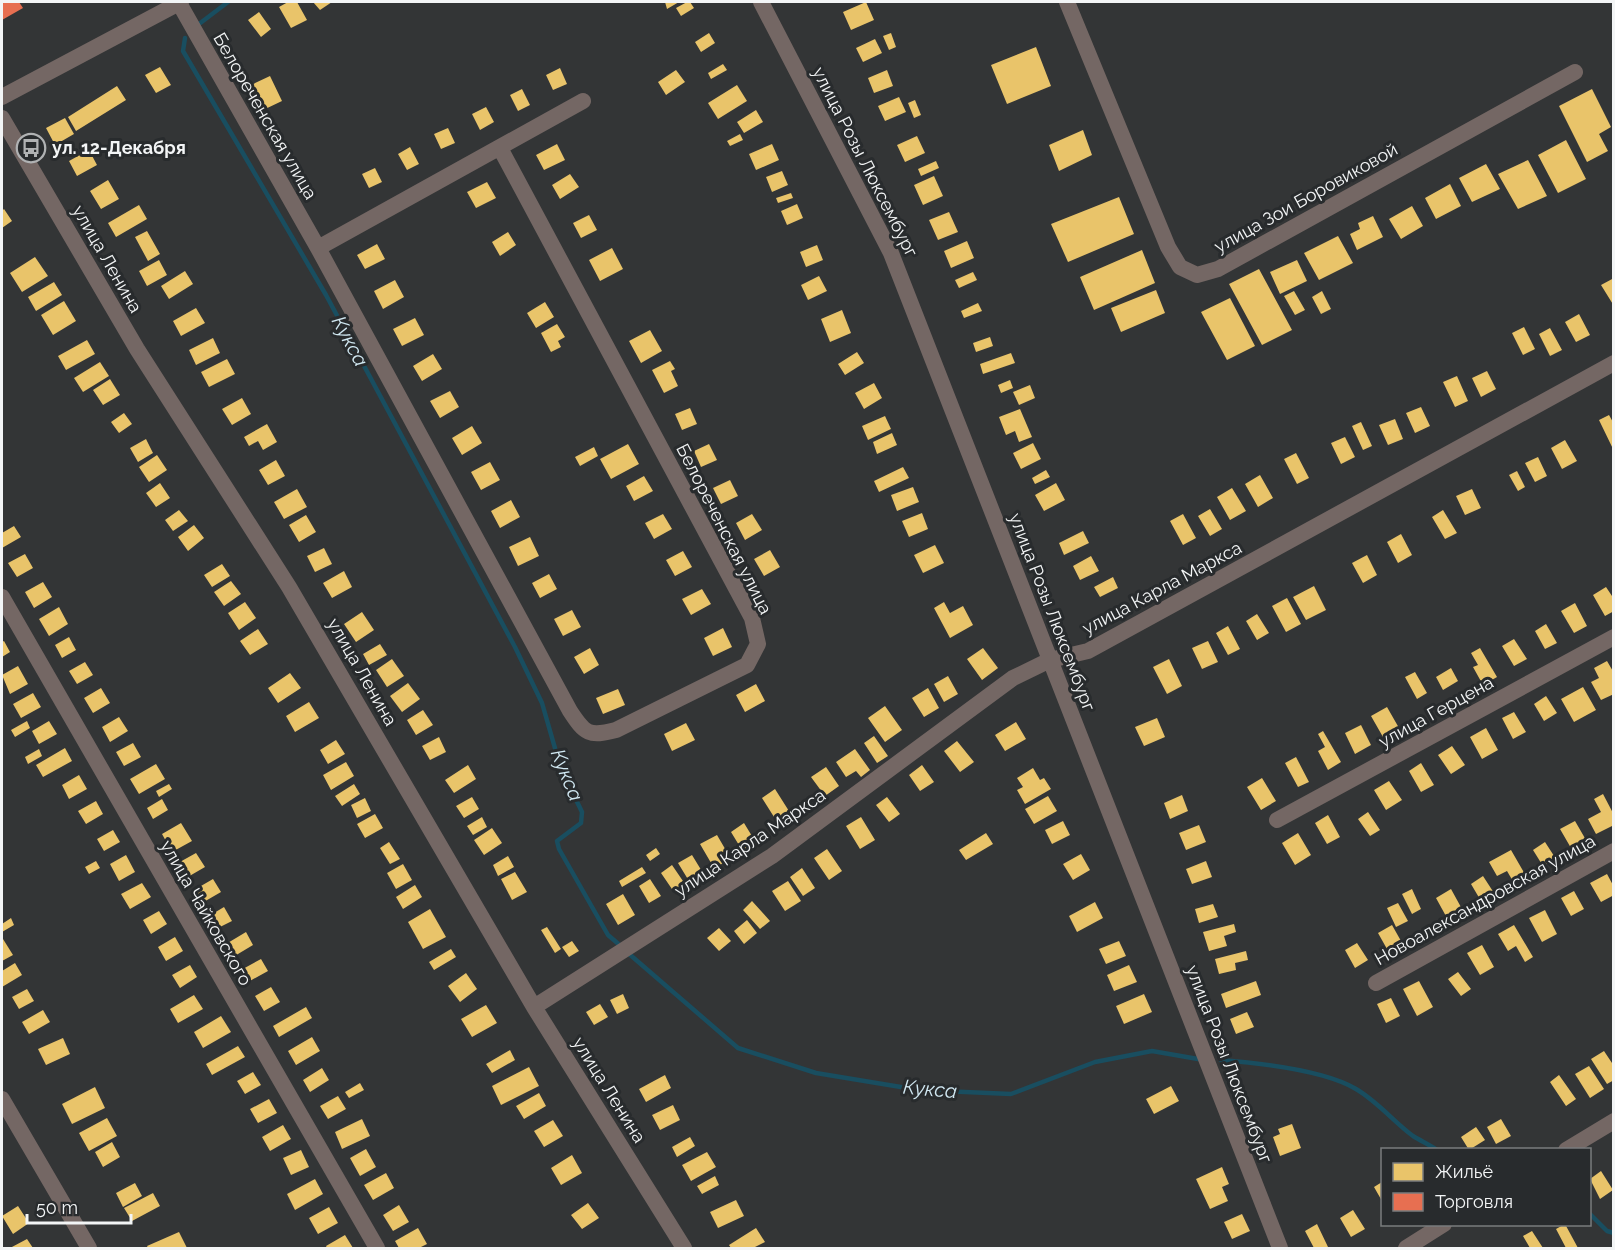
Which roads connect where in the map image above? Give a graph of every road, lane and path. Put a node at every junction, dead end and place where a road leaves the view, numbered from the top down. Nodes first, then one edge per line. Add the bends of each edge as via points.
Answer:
1 (180, 2) edge
2 (761, 2) edge
3 (1067, 2) edge
4 (1575, 72) dead end
5 (2, 97) edge
6 (583, 101) dead end
7 (2, 118) edge
8 (500, 148) junction
9 (318, 248) junction
10 (1614, 363) edge
11 (2, 597) edge
12 (1614, 637) edge
13 (1050, 660) junction
14 (1277, 820) dead end
15 (1614, 851) edge
16 (1376, 983) dead end
17 (534, 1007) junction
18 (2, 1099) edge
19 (1614, 1121) edge
20 (1568, 1148) edge
21 (1441, 1226) edge
22 (89, 1248) edge
23 (377, 1248) edge
24 (684, 1248) edge
25 (1280, 1248) edge
26 (1406, 1248) edge

1 - 5 street
1 - 9 street, Белореченская улица
2 - 13 street, улица Розы Люксембург via 891,253
3 - 4 street, улица Зои Боровиковой via 1168,247 1180,267 1197,275 1218,269
6 - 8 street
7 - 17 street, улица Ленина via 137,349 289,587
8 - 9 street
8 - 9 street, Белореченская улица via 752,618 758,644 747,664 616,730 597,735 582,729
10 - 13 street, улица Карла Маркса via 1088,651
11 - 23 street, улица Чайковского
12 - 14 street, улица Герцена
13 - 17 street, улица Карла Маркса via 1013,678 772,856
13 - 25 street, улица Розы Люксембург
15 - 16 street, Новоалександровская улица
17 - 24 street, улица Ленина
18 - 22 street
19 - 20 street
21 - 26 street

